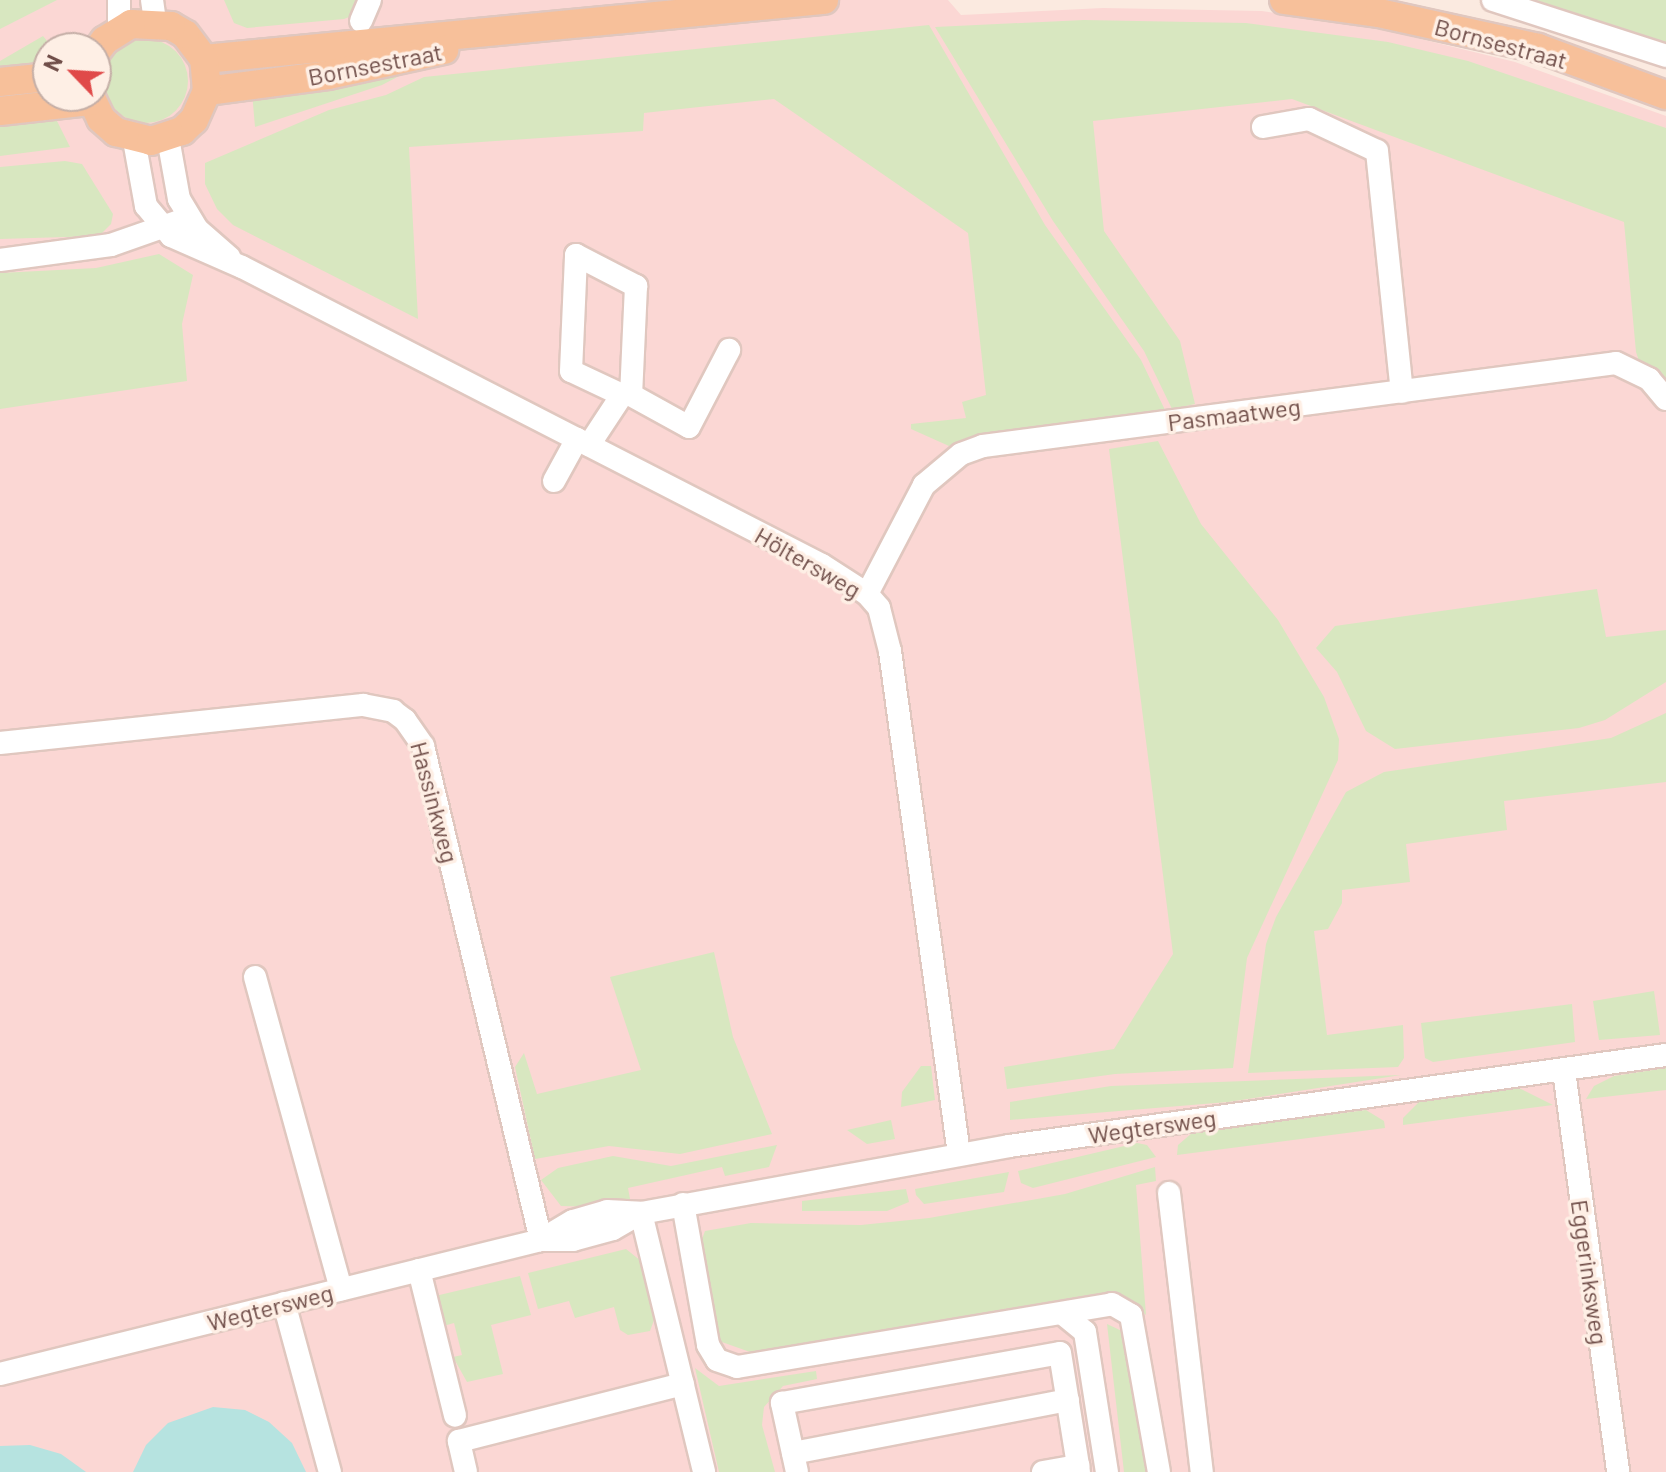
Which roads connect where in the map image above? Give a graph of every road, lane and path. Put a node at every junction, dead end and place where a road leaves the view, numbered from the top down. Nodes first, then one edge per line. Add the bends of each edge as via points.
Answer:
1 (824, 0) edge
2 (1284, 0) edge
3 (1493, 0) edge
4 (154, 11) edge
5 (119, 14) edge
6 (542, 29) junction
7 (108, 32) edge
8 (1666, 56) edge
9 (204, 59) junction
10 (32, 79) edge
11 (0, 82) edge
12 (207, 91) junction
13 (1666, 95) edge
14 (32, 106) edge
15 (0, 111) edge
16 (101, 112) edge
17 (1263, 127) dead end
18 (168, 138) junction
19 (134, 140) junction
20 (188, 218) junction
21 (160, 227) junction
22 (0, 260) edge
23 (242, 267) junction
24 (729, 350) dead end
25 (1402, 392) junction
26 (627, 395) junction
27 (1666, 399) edge
28 (583, 442) junction
29 (554, 481) dead end
30 (867, 594) junction
31 (0, 743) edge
32 (255, 977) dead end
33 (1666, 1055) edge
34 (1564, 1071) junction
35 (959, 1154) junction
36 (1169, 1193) dead end
37 (683, 1204) junction
38 (641, 1213) junction
39 (541, 1240) junction
40 (419, 1270) junction
41 (341, 1289) junction
42 (284, 1303) junction
43 (1063, 1314) junction
44 (0, 1374) edge
45 (683, 1384) junction
46 (1068, 1400) junction
47 (455, 1416) dead end
48 (795, 1462) edge
49 (1078, 1469) edge
50 (330, 1472) edge
51 (466, 1472) edge
52 (704, 1472) edge
53 (1043, 1472) edge
54 (1107, 1472) edge
55 (1159, 1472) edge
56 (1202, 1472) edge
57 (1618, 1472) edge

1 - 6 main road, Bornsestraat
2 - 13 main road, Bornsestraat via 1379,13 1538,48
3 - 8 street, Bornsestraat
4 - 5 main road
4 - 9 main road via 185,34
5 - 7 main road
6 - 9 main road, Bornsestraat via 512,27
6 - 12 main road, Bornsestraat via 514,40 328,75
9 - 12 main road
10 - 11 main road
12 - 18 main road via 194,120
14 - 15 main road
16 - 19 main road via 116,132
17 - 25 street via 1309,119 1377,151
18 - 19 main road
18 - 20 street, Höltersweg via 171,171
19 - 21 street via 146,206
20 - 21 street
20 - 23 street, Höltersweg
21 - 22 street via 111,245
21 - 23 street, Höltersweg via 188,247
23 - 28 street, Höltersweg
24 - 26 street via 689,427
25 - 27 street, Pasmaatweg via 1616,363 1649,379
25 - 30 street, Pasmaatweg via 983,446 961,454 924,485
26 - 26 street via 636,286 576,255 571,371
26 - 28 street
28 - 29 street
28 - 30 street, Höltersweg
30 - 35 street, Höltersweg via 879,608 890,651
31 - 39 street, Hassinkweg via 363,705 393,711 405,720 423,746
32 - 41 street
33 - 34 street, Wegtersweg
34 - 35 street, Wegtersweg
34 - 57 street, Eggerinksweg
35 - 37 street, Wegtersweg
36 - 56 street
37 - 38 street, Wegtersweg
37 - 43 street via 708,1345 717,1360 737,1367
38 - 39 street, Wegtersweg via 613,1229 573,1240
38 - 45 street
39 - 40 street, Wegtersweg
40 - 41 street, Wegtersweg
40 - 47 street
41 - 42 street, Wegtersweg
42 - 44 street, Wegtersweg
42 - 50 street
43 - 54 street via 1085,1332
43 - 55 street via 1112,1304 1131,1315
45 - 51 street via 459,1441
45 - 52 street
46 - 48 street
46 - 48 street via 1060,1353 782,1403
46 - 49 street
49 - 53 street

